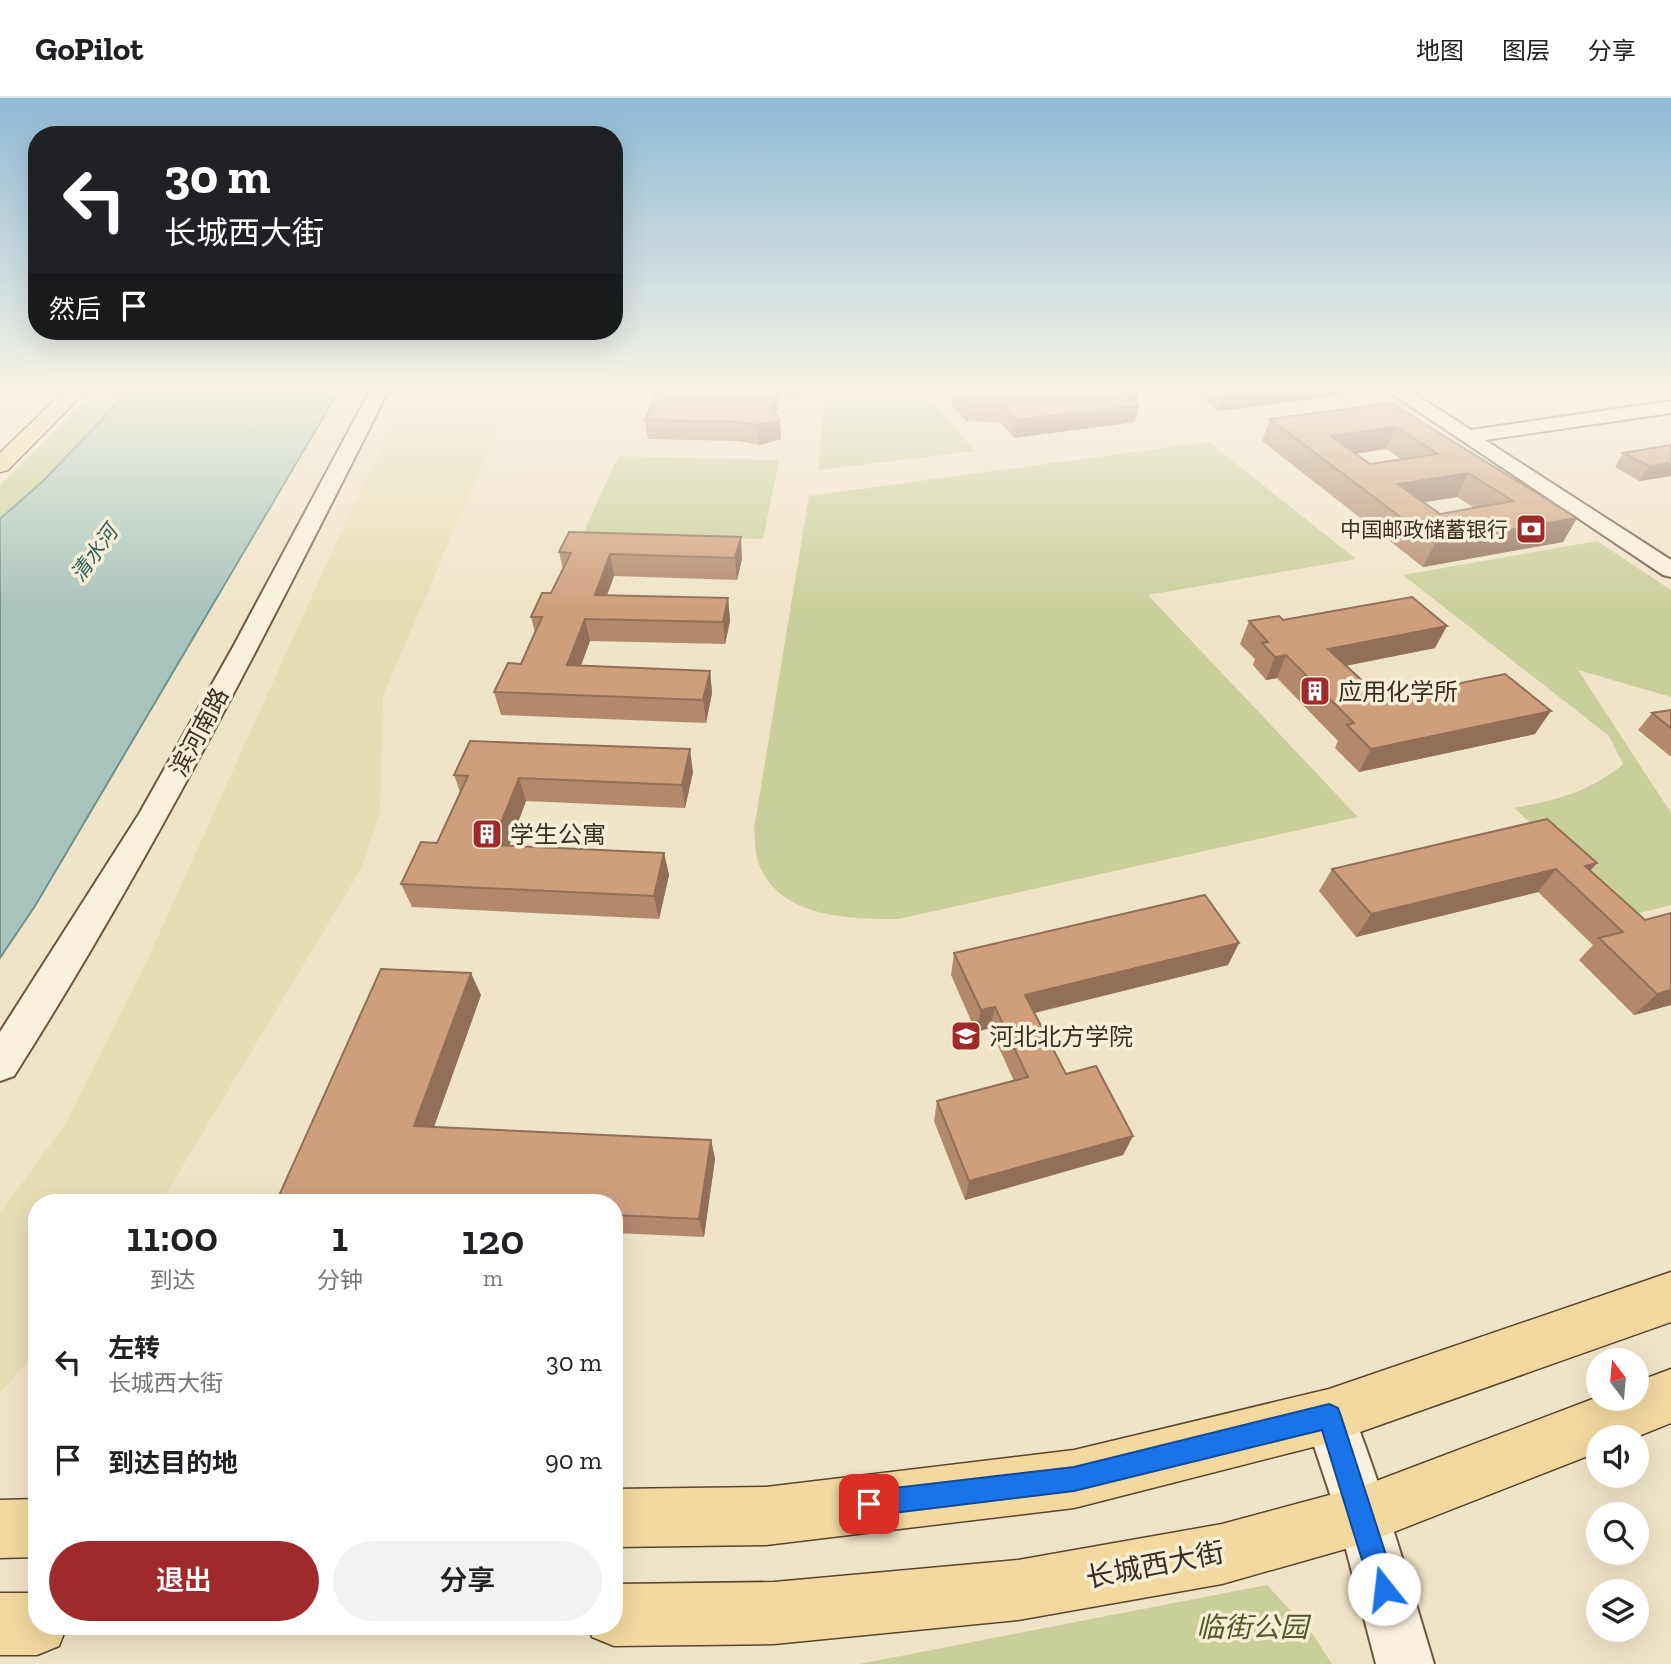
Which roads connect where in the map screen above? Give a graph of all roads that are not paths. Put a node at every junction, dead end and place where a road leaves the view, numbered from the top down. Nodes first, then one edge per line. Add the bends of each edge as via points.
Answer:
1 (325, 462) edge
2 (341, 462) edge
3 (1512, 462) edge
4 (1516, 462) edge
5 (1671, 558) edge
6 (1671, 570) edge
7 (0, 1027) edge
8 (0, 1064) edge
9 (1671, 1297) edge
10 (1671, 1396) edge
11 (1329, 1416) junction
12 (1363, 1515) junction
13 (623, 1518) edge
14 (28, 1528) edge
15 (0, 1529) edge
16 (623, 1615) edge
17 (28, 1623) edge
18 (0, 1624) edge
19 (1405, 1664) edge

1 - 7 main road, 滨河南路 via 101,870 46,962
2 - 8 main road, 滨河南路 via 136,846
3 - 6 main road
4 - 5 main road
9 - 11 main road
10 - 12 main road, 长城西大街
11 - 12 main road
11 - 13 main road via 1074,1479 766,1516
12 - 16 main road, 长城西大街 via 1222,1554 1018,1591 774,1613
12 - 19 main road
14 - 15 main road
17 - 18 main road

